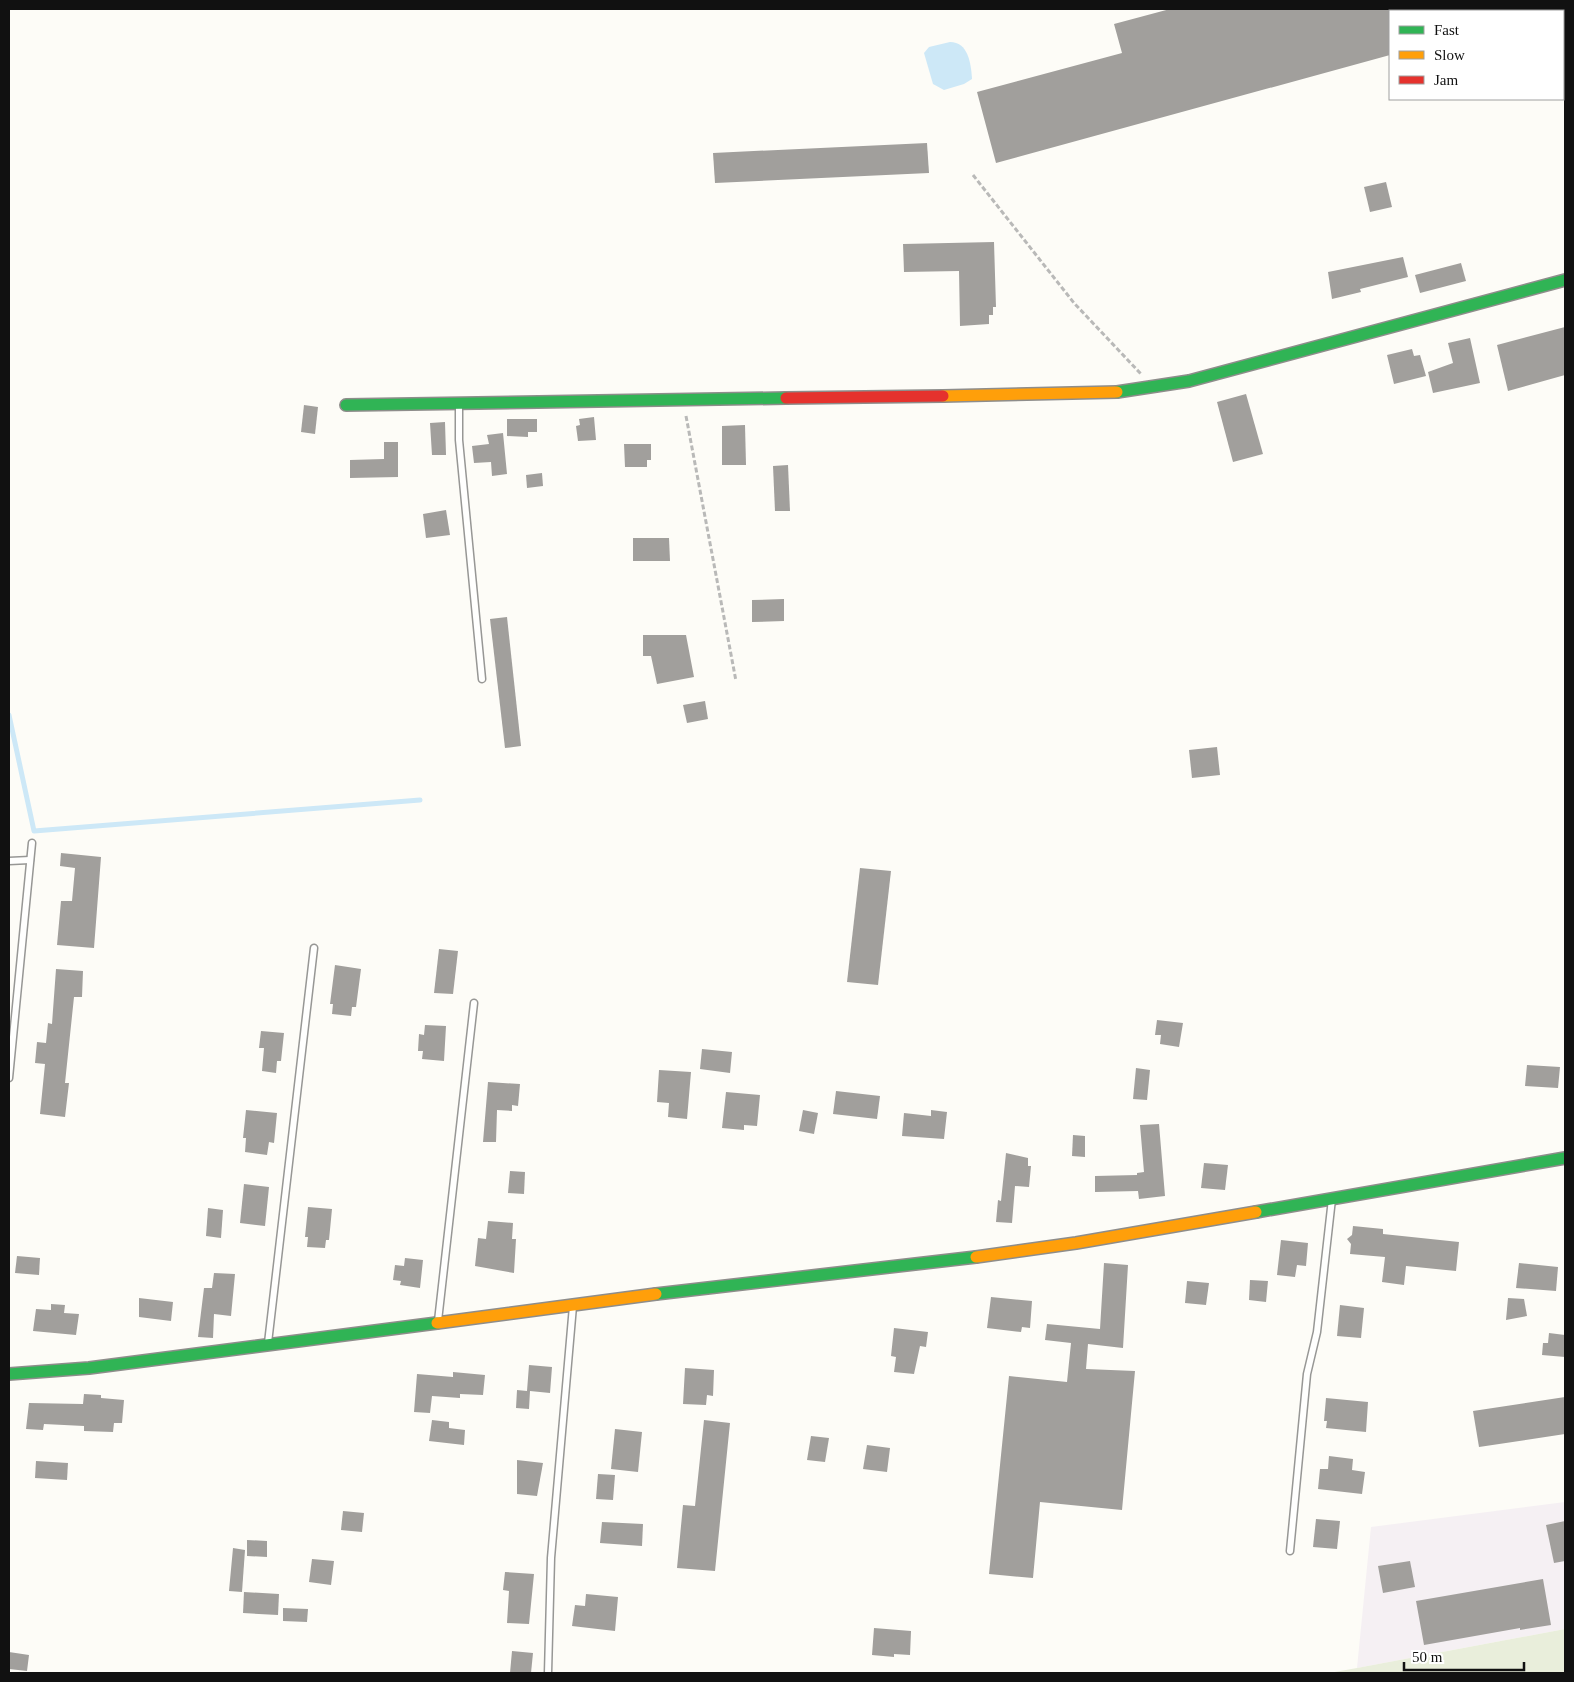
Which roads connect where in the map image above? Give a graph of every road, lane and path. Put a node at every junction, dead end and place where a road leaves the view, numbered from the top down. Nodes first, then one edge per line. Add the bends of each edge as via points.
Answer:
1 (974, 174) dead end
2 (1565, 280) edge
3 (1160, 387) junction
4 (683, 400) junction
5 (459, 404) junction
6 (346, 405) dead end
7 (482, 679) dead end
8 (736, 681) dead end
9 (32, 843) dead end
10 (30, 860) junction
11 (9, 861) edge
12 (314, 948) dead end
13 (474, 1003) dead end
14 (9, 1078) edge
15 (1565, 1158) edge
16 (1332, 1198) junction
17 (573, 1305) junction
18 (438, 1322) junction
19 (268, 1344) junction
20 (9, 1374) edge
21 (1290, 1551) dead end
22 (548, 1673) edge

1 - 3 path via 1074,303 1142,374
2 - 3 street
3 - 4 street via 1088,394
4 - 5 street
4 - 8 path
5 - 6 street
5 - 7 lane via 459,440
9 - 10 lane
10 - 11 lane
10 - 14 lane
12 - 19 lane
13 - 18 lane
15 - 16 street
16 - 17 street via 1076,1243
16 - 21 lane via 1317,1332 1307,1374
17 - 18 street
17 - 22 lane via 551,1558
18 - 19 street
19 - 20 street via 89,1368

